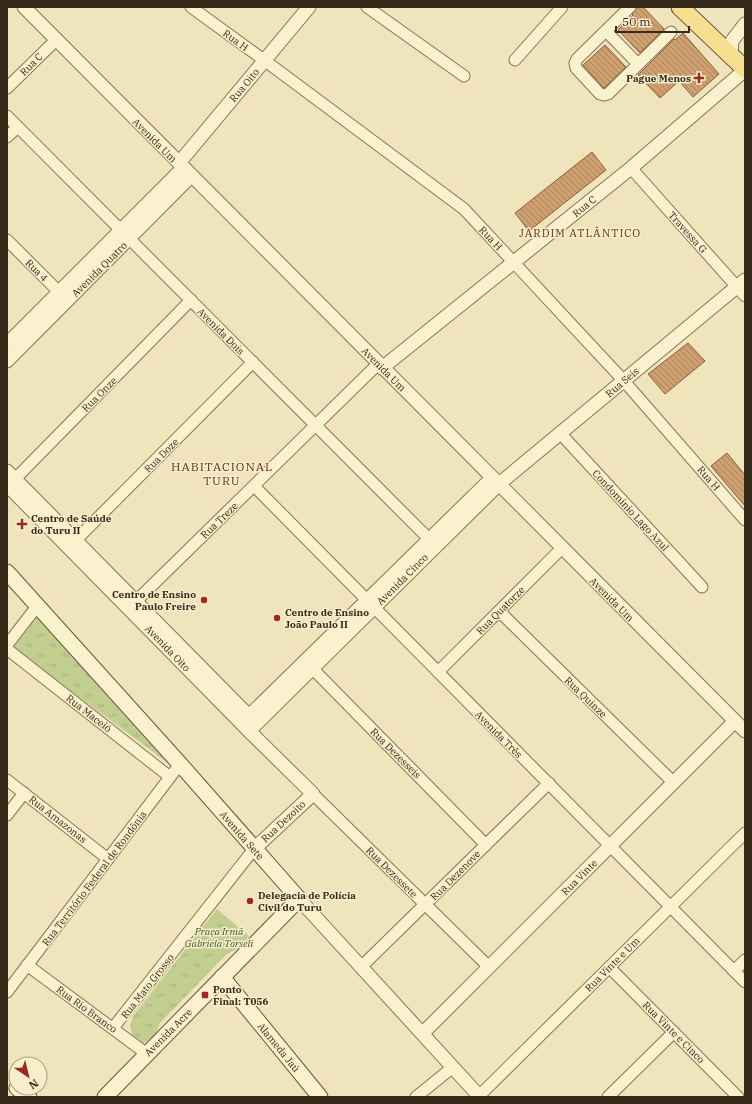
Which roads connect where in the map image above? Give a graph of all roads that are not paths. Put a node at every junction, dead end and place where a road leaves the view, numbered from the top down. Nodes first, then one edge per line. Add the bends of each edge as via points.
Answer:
1 (24, 7) edge
2 (191, 7) edge
3 (309, 7) edge
4 (367, 7) edge
5 (562, 7) edge
6 (630, 7) edge
7 (680, 7) edge
8 (696, 7) edge
9 (745, 24) edge
10 (606, 31) junction
11 (671, 32) dead end
12 (56, 40) junction
13 (736, 50) edge
14 (264, 60) junction
15 (515, 60) dead end
16 (638, 64) junction
17 (745, 70) edge
18 (464, 76) dead end
19 (7, 88) edge
20 (7, 116) edge
21 (18, 127) junction
22 (7, 137) edge
23 (631, 168) junction
24 (184, 169) junction
25 (125, 234) junction
26 (7, 240) edge
27 (513, 262) junction
28 (742, 288) edge
29 (63, 296) junction
30 (191, 300) junction
31 (7, 344) edge
32 (7, 361) edge
33 (252, 362) junction
34 (380, 366) junction
35 (624, 380) junction
36 (315, 425) junction
37 (560, 433) junction
38 (9, 481) edge
39 (495, 481) junction
40 (254, 486) junction
41 (745, 520) edge
42 (433, 543) junction
43 (72, 544) junction
44 (562, 548) junction
45 (7, 572) edge
46 (702, 587) dead end
47 (371, 604) junction
48 (38, 605) junction
49 (132, 605) junction
50 (499, 611) junction
51 (7, 645) edge
52 (7, 649) edge
53 (309, 665) junction
54 (438, 672) junction
55 (249, 716) junction
56 (735, 721) junction
57 (249, 731) junction
58 (745, 731) edge
59 (180, 764) junction
60 (170, 777) junction
61 (7, 780) edge
62 (548, 783) junction
63 (674, 783) junction
64 (24, 793) junction
65 (312, 794) junction
66 (7, 815) edge
67 (745, 833) edge
68 (486, 844) junction
69 (610, 846) junction
70 (254, 849) junction
71 (108, 859) junction
72 (299, 899) junction
73 (425, 905) junction
74 (670, 906) junction
75 (745, 960) edge
76 (27, 965) junction
77 (361, 967) junction
78 (489, 967) junction
79 (609, 967) junction
80 (734, 971) junction
81 (222, 977) junction
82 (745, 982) edge
83 (7, 992) edge
84 (113, 1028) junction
85 (674, 1032) junction
86 (423, 1033) junction
87 (147, 1054) junction
88 (453, 1067) junction
89 (479, 1096) edge
90 (736, 1096) edge
91 (105, 1097) edge
92 (320, 1097) edge
93 (416, 1097) edge
94 (608, 1097) edge

1 - 12 street, Avenida Um
2 - 14 street, Rua H
3 - 14 street, Rua Oito
4 - 18 street
5 - 15 street
6 - 10 street
7 - 13 main road
8 - 13 main road
9 - 13 street
10 - 16 street
10 - 16 street via 575,63 576,68 600,94 608,94
11 - 16 street
12 - 19 street, Rua C
12 - 24 street, Avenida Um
13 - 17 main road
14 - 24 street, Rua Oito
14 - 27 street, Rua H via 458,203
17 - 23 street, Rua C
20 - 21 street, Avenida Dois
21 - 22 street
21 - 25 street, Avenida Dois
23 - 27 street, Rua C
23 - 28 street, Travessa G
24 - 25 street, Avenida Quatro
24 - 34 street, Avenida Um
25 - 29 street, Avenida Quatro
25 - 30 street, Avenida Dois
26 - 29 street, Rua 4
27 - 34 street, Rua C
27 - 35 street, Rua H
28 - 35 street, Rua Seis
29 - 31 street, Avenida Quatro
29 - 32 street, Avenida Quatro
30 - 33 street, Avenida Dois
30 - 38 street, Rua Onze
33 - 36 street, Avenida Dois
33 - 43 street, Rua Doze
34 - 36 street, Rua Treze
34 - 39 street, Avenida Um
35 - 37 street, Rua Seis
35 - 41 street, Rua H
36 - 40 street, Rua Treze
36 - 42 street, Avenida Dois
37 - 39 street, Rua Seis
37 - 46 street, Condomínio Lago Azul
38 - 43 street, Avenida Oito
39 - 42 street, Avenida Cinco
39 - 44 street, Avenida Um
40 - 47 street, Avenida Três
40 - 49 street, Rua Treze
42 - 47 street, Avenida Cinco
43 - 49 street, Avenida Oito
44 - 50 street, Rua Quatorze
44 - 56 street, Avenida Um
45 - 48 main road, Avenida Sete
47 - 53 street, Avenida Cinco
47 - 54 street, Avenida Três
48 - 51 street
48 - 59 main road, Avenida Sete
49 - 55 street
49 - 57 street, Avenida Oito
50 - 54 street, Rua Quatorze
50 - 63 street, Rua Quinze
52 - 60 street, Rua Maceió
53 - 55 street, Avenida Cinco
53 - 57 street, Avenida Cinco
53 - 68 street, Rua Dezesseis
54 - 62 street, Avenida Três
55 - 57 street
56 - 58 street, Avenida Um
56 - 63 street, Rua Vinte
57 - 65 street, Avenida Oito
59 - 60 street, Rua Território Federal de Rondônia
59 - 70 main road, Avenida Sete
60 - 71 street, Rua Território Federal de Rondônia
61 - 64 street, Rua Amazonas
62 - 68 street, Rua Dezenove
62 - 69 street, Avenida Três
63 - 69 street, Rua Vinte
64 - 66 street
64 - 71 street, Rua Amazonas
65 - 70 street, Rua Dezoito
65 - 73 street, Rua Dezessete
67 - 74 street, Rua Vinte e Um
68 - 73 street, Rua Dezenove
69 - 74 street, Avenida Três
69 - 78 street, Rua Vinte
70 - 72 main road, Avenida Sete
70 - 84 street, Rua Mato Grosso
71 - 76 street, Rua Território Federal de Rondônia
72 - 77 street, Avenida Sete
72 - 81 main road, Avenida Acre
73 - 77 street, Rua Dezenove
73 - 78 street, Rua Dezessete
74 - 79 street, Rua Vinte e Um
74 - 80 street, Avenida Três
75 - 80 street
76 - 83 street, Rua Território Federal de Rondônia
76 - 84 street, Rua Rio Branco
77 - 86 street, Avenida Sete
78 - 86 street, Rua Vinte
79 - 85 street, Rua Vinte e Cinco
79 - 89 street, Rua Vinte e Um
80 - 82 street, Avenida Três
81 - 87 main road, Avenida Acre
81 - 92 main road, Alameda Jaú
84 - 87 street, Rua Rio Branco
85 - 90 street, Rua Vinte e Cinco
85 - 94 street
86 - 88 street, Avenida Sete
87 - 91 main road, Avenida Acre
88 - 89 street, Avenida Sete
88 - 93 street

